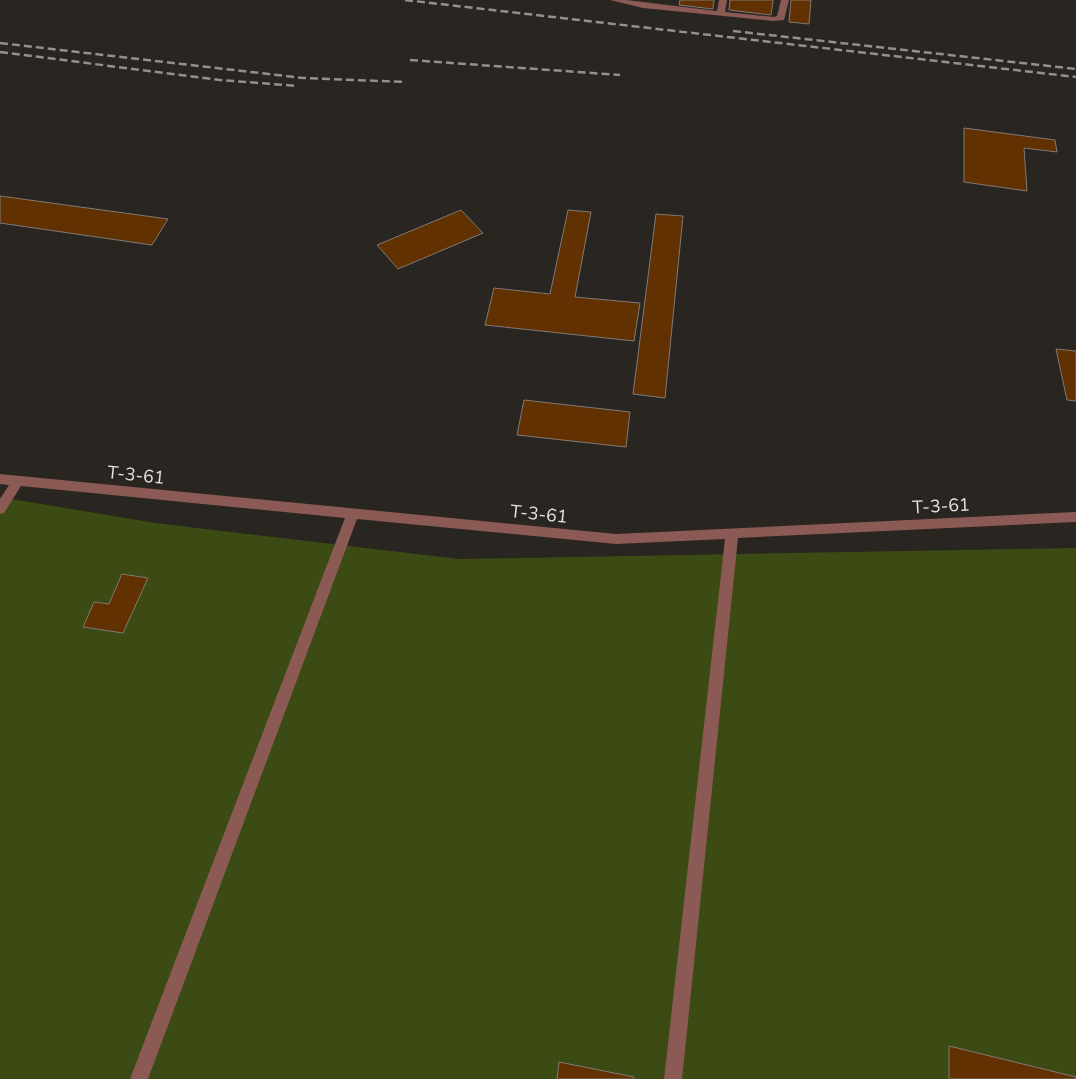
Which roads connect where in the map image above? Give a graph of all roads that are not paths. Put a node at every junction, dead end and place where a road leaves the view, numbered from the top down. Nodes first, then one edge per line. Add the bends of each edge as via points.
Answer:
1 (614, 0) edge
2 (723, 0) edge
3 (785, 0) edge
4 (670, 4) edge
5 (721, 14) junction
6 (0, 479) edge
7 (18, 481) junction
8 (0, 509) edge
9 (353, 513) junction
10 (1076, 517) edge
11 (732, 533) junction
12 (139, 1079) edge
13 (673, 1079) edge

1 - 4 street
2 - 5 street
3 - 5 street via 781,18 774,20
4 - 5 street
6 - 7 street, T-3-61
7 - 8 street
7 - 9 street, T-3-61
9 - 11 street, T-3-61 via 616,539
9 - 12 street
10 - 11 street, T-3-61
11 - 13 street

